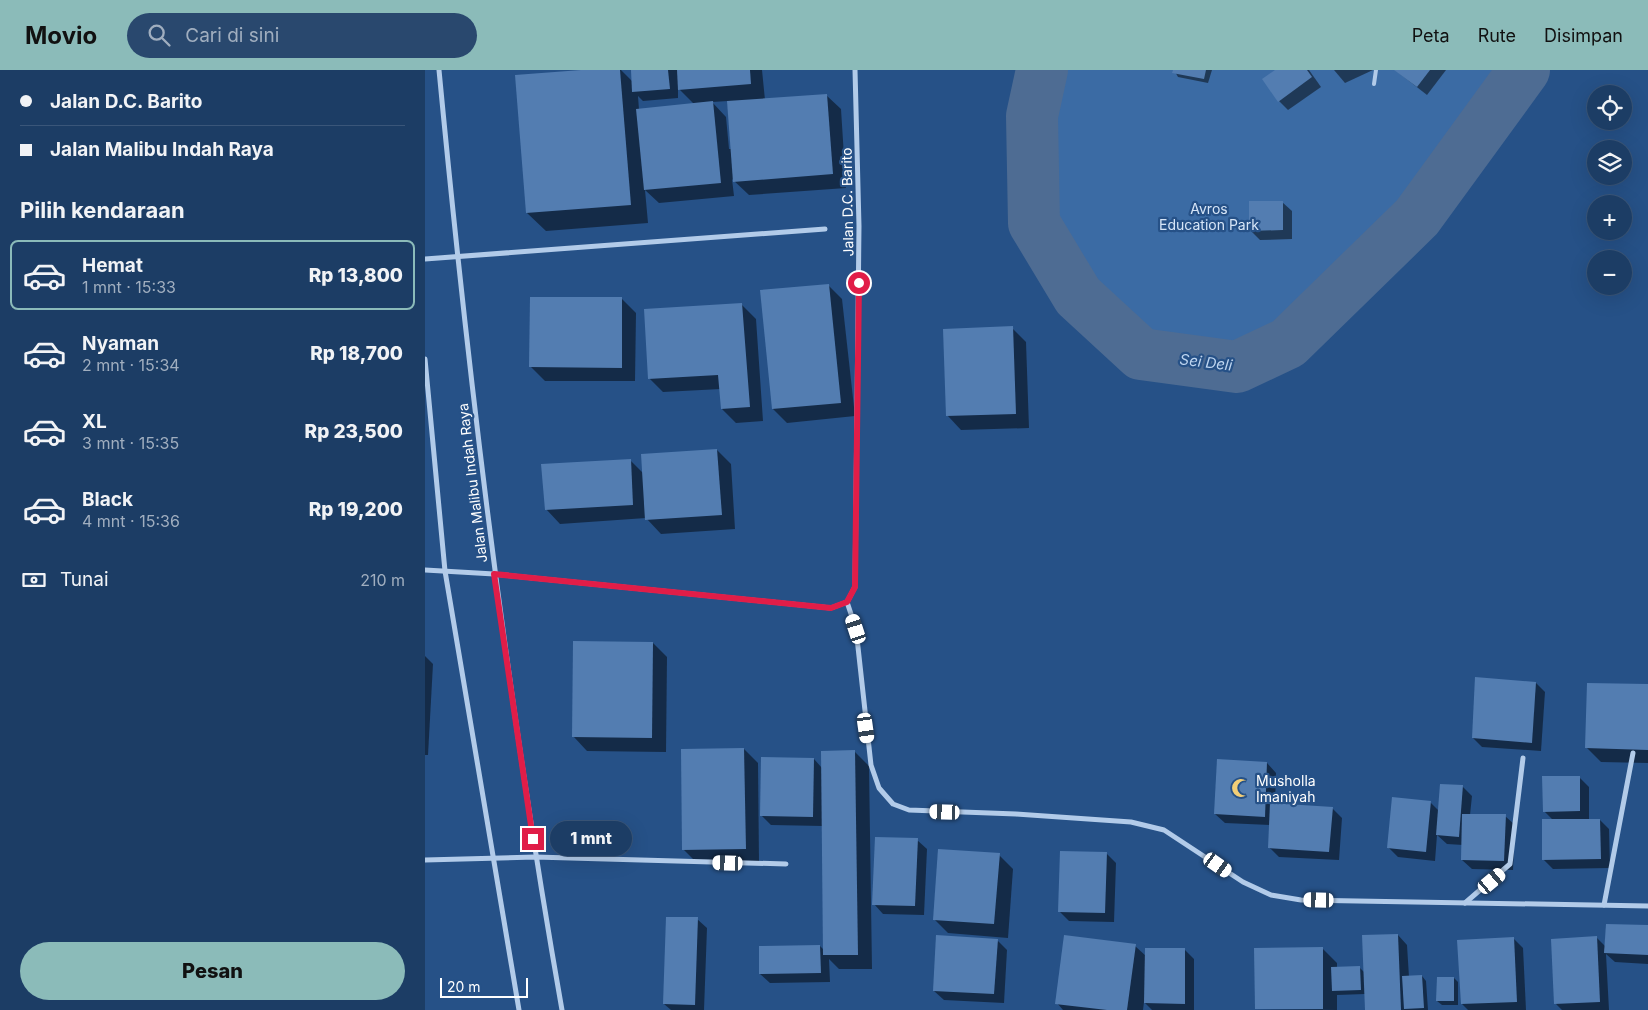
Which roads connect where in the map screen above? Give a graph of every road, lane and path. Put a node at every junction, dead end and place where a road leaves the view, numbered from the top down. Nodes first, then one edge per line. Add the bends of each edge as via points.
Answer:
1 (439, 70) edge
2 (855, 70) edge
3 (1376, 70) edge
4 (1374, 84) dead end
5 (825, 230) dead end
6 (457, 256) junction
7 (425, 259) edge
8 (425, 359) edge
9 (425, 570) edge
10 (445, 570) junction
11 (494, 574) junction
12 (847, 602) junction
13 (1633, 753) dead end
14 (1523, 758) dead end
15 (535, 857) junction
16 (492, 858) junction
17 (425, 860) edge
18 (786, 864) dead end
19 (1465, 903) junction
20 (1604, 905) junction
21 (1648, 906) edge
22 (519, 1010) edge
23 (562, 1010) edge

1 - 6 street, Jalan Malibu Indah Raya
2 - 12 street, Jalan D.C. Barito via 859,226 855,587
3 - 4 lane
5 - 6 street
6 - 7 street
6 - 11 street, Jalan Malibu Indah Raya
8 - 10 street
9 - 10 street
10 - 11 street
10 - 16 street
11 - 12 street via 831,608
11 - 15 street, Jalan Malibu Indah Raya
12 - 19 street via 856,629 871,765 879,788 893,804 909,810 1131,822 1163,830 1243,882 1271,895 1301,900
13 - 20 street
14 - 19 street via 1510,864
15 - 16 street
15 - 18 street
15 - 23 street, Jalan Malibu Indah Raya
16 - 17 street
16 - 22 street
19 - 20 street
20 - 21 street

